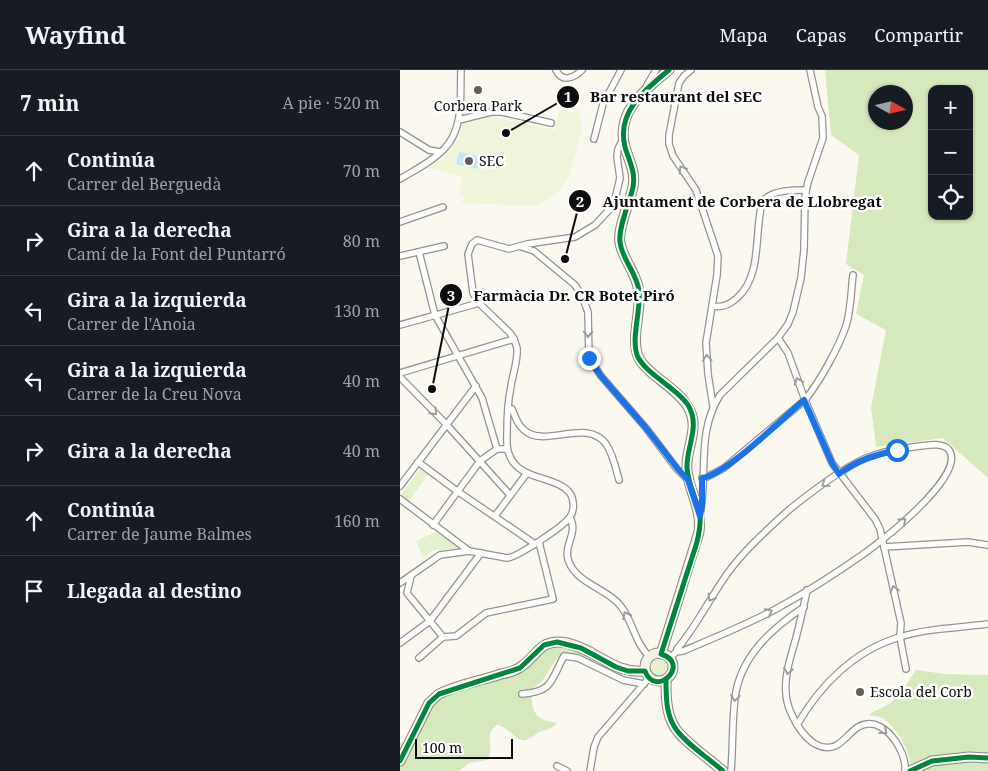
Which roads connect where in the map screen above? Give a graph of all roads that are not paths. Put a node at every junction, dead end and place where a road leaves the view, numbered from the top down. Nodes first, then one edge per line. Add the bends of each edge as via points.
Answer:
1 (461, 70) edge
2 (556, 70) edge
3 (582, 70) edge
4 (621, 70) edge
5 (669, 70) edge
6 (691, 70) edge
7 (810, 70) edge
8 (658, 72) edge
9 (459, 120) junction
10 (551, 123) dead end
11 (400, 132) edge
12 (594, 139) dead end
13 (623, 139) junction
14 (440, 152) junction
15 (628, 155) junction
16 (617, 157) junction
17 (400, 179) edge
18 (806, 190) junction
19 (443, 207) dead end
20 (400, 222) edge
21 (542, 242) junction
22 (444, 246) dead end
23 (522, 247) junction
24 (419, 252) junction
25 (536, 253) junction
26 (400, 256) edge
27 (853, 276) dead end
28 (479, 303) junction
29 (712, 306) junction
30 (435, 315) junction
31 (400, 325) edge
32 (778, 338) junction
33 (514, 339) junction
34 (458, 356) junction
35 (400, 373) edge
36 (400, 377) edge
37 (476, 386) junction
38 (804, 400) junction
39 (713, 406) junction
40 (508, 408) junction
41 (446, 424) junction
42 (507, 442) junction
43 (497, 447) junction
44 (507, 449) junction
45 (480, 461) junction
46 (418, 462) junction
47 (687, 462) junction
48 (675, 464) junction
49 (527, 473) junction
50 (839, 474) junction
51 (702, 478) junction
52 (619, 480) dead end
53 (688, 480) junction
54 (400, 486) edge
55 (457, 491) junction
56 (510, 495) junction
57 (400, 499) edge
58 (495, 516) junction
59 (700, 516) junction
60 (570, 518) junction
61 (433, 525) junction
62 (883, 539) junction
63 (537, 543) junction
64 (988, 545) edge
65 (884, 547) junction
66 (469, 550) junction
67 (481, 553) junction
68 (411, 575) junction
69 (400, 583) edge
70 (807, 590) junction
71 (804, 607) junction
72 (430, 621) junction
73 (988, 624) edge
74 (900, 636) junction
75 (444, 637) junction
76 (400, 643) edge
77 (677, 652) junction
78 (662, 654) junction
79 (650, 657) junction
80 (419, 658) dead end
81 (906, 669) dead end
82 (646, 678) junction
83 (666, 680) junction
84 (522, 694) dead end
85 (797, 725) junction
86 (988, 758) edge
87 (400, 761) edge
88 (558, 766) dead end
89 (567, 771) edge
90 (590, 771) edge
91 (723, 771) edge
92 (731, 771) edge
93 (905, 771) edge
94 (910, 771) edge

1 - 9 street
2 - 3 street via 565,78 574,77
4 - 12 street via 603,104
5 - 8 street
29 -> 6 street via 718,265 715,244 696,190 673,156 669,144 679,83
7 - 18 street via 823,124 823,138
8 - 13 street via 630,109
9 - 10 street via 502,112
9 - 14 street via 452,139
11 - 14 street via 429,150
13 - 15 street
13 - 16 street
14 - 17 street
15 - 16 street
15 - 47 street via 633,187 619,238 639,290 636,349 640,360 688,405 694,429
16 - 21 street via 620,178 609,210 575,237
18 - 29 street via 772,195 764,200 751,280 734,301 722,307
18 - 32 street via 800,285 791,318
19 - 20 street
21 - 23 street
21 - 25 street
22 - 24 street
23 - 25 street
23 - 28 street via 509,249 477,240 472,244 467,258 472,293
24 - 26 street
24 - 30 street
25 -> 48 street via 575,285 588,312 589,358
27 - 38 street via 846,325 829,364
28 - 30 street
28 - 33 street
39 -> 29 street via 706,353
30 - 31 street
30 - 34 street
38 -> 32 street via 788,353
32 - 39 street via 720,395
33 - 34 street
33 - 40 street via 518,351
34 - 35 street
34 - 37 street
36 -> 41 street
37 - 41 street
37 - 43 street
38 - 50 street
38 - 51 street via 724,468
39 - 51 street via 705,440
40 - 42 street
40 - 52 street via 512,409 522,429 532,435 582,432 603,441 610,451
41 - 45 street
41 - 46 street
42 - 43 street
42 - 44 street
43 - 44 street
43 - 45 street
44 - 49 street via 511,460
45 - 55 street
45 - 56 street
46 - 54 street
46 - 55 street
47 - 48 street
47 - 53 street
48 - 53 street
49 - 56 street
49 - 60 street via 568,491 573,500
50 - 62 street via 875,519
62 -> 50 street via 940,486 950,467 950,450 937,444 872,455
50 -> 77 street via 791,508 742,555
51 - 59 street
53 - 59 street
55 - 58 street
55 - 61 street
56 - 58 street
57 - 61 street
58 - 63 street
59 - 78 street via 697,542
60 - 63 street
79 -> 60 street via 642,649 618,602 579,576 571,566 566,552 574,530
61 - 66 street
62 - 65 street
62 - 70 street
63 - 67 street via 512,558
63 - 75 street via 553,599 486,612 456,636
64 - 65 street via 968,542
74 -> 65 street via 901,623
66 - 67 street
66 - 68 street via 440,555
67 - 72 street
68 - 69 street
68 - 72 street via 407,593
70 - 71 street
77 -> 70 street via 774,610
71 -> 85 street via 786,683 788,707
71 -> 92 street via 768,635 743,669 735,699
72 - 75 street
72 - 76 street
73 - 74 street
74 - 81 street
74 - 85 street via 855,658 819,695
75 - 80 street
77 - 78 street
77 - 83 street via 673,670
78 - 79 street
79 - 82 street via 645,663
82 - 83 street
82 - 84 street via 623,680 578,658 564,656 550,684 543,690
82 - 87 street via 567,643 544,645 520,668 439,694 429,703
82 - 90 street via 598,737
83 - 91 street via 668,710 673,726
85 -> 93 street via 810,740 827,748 839,744 857,727 866,724 880,726 896,743
86 - 94 street via 932,761
88 - 89 street

